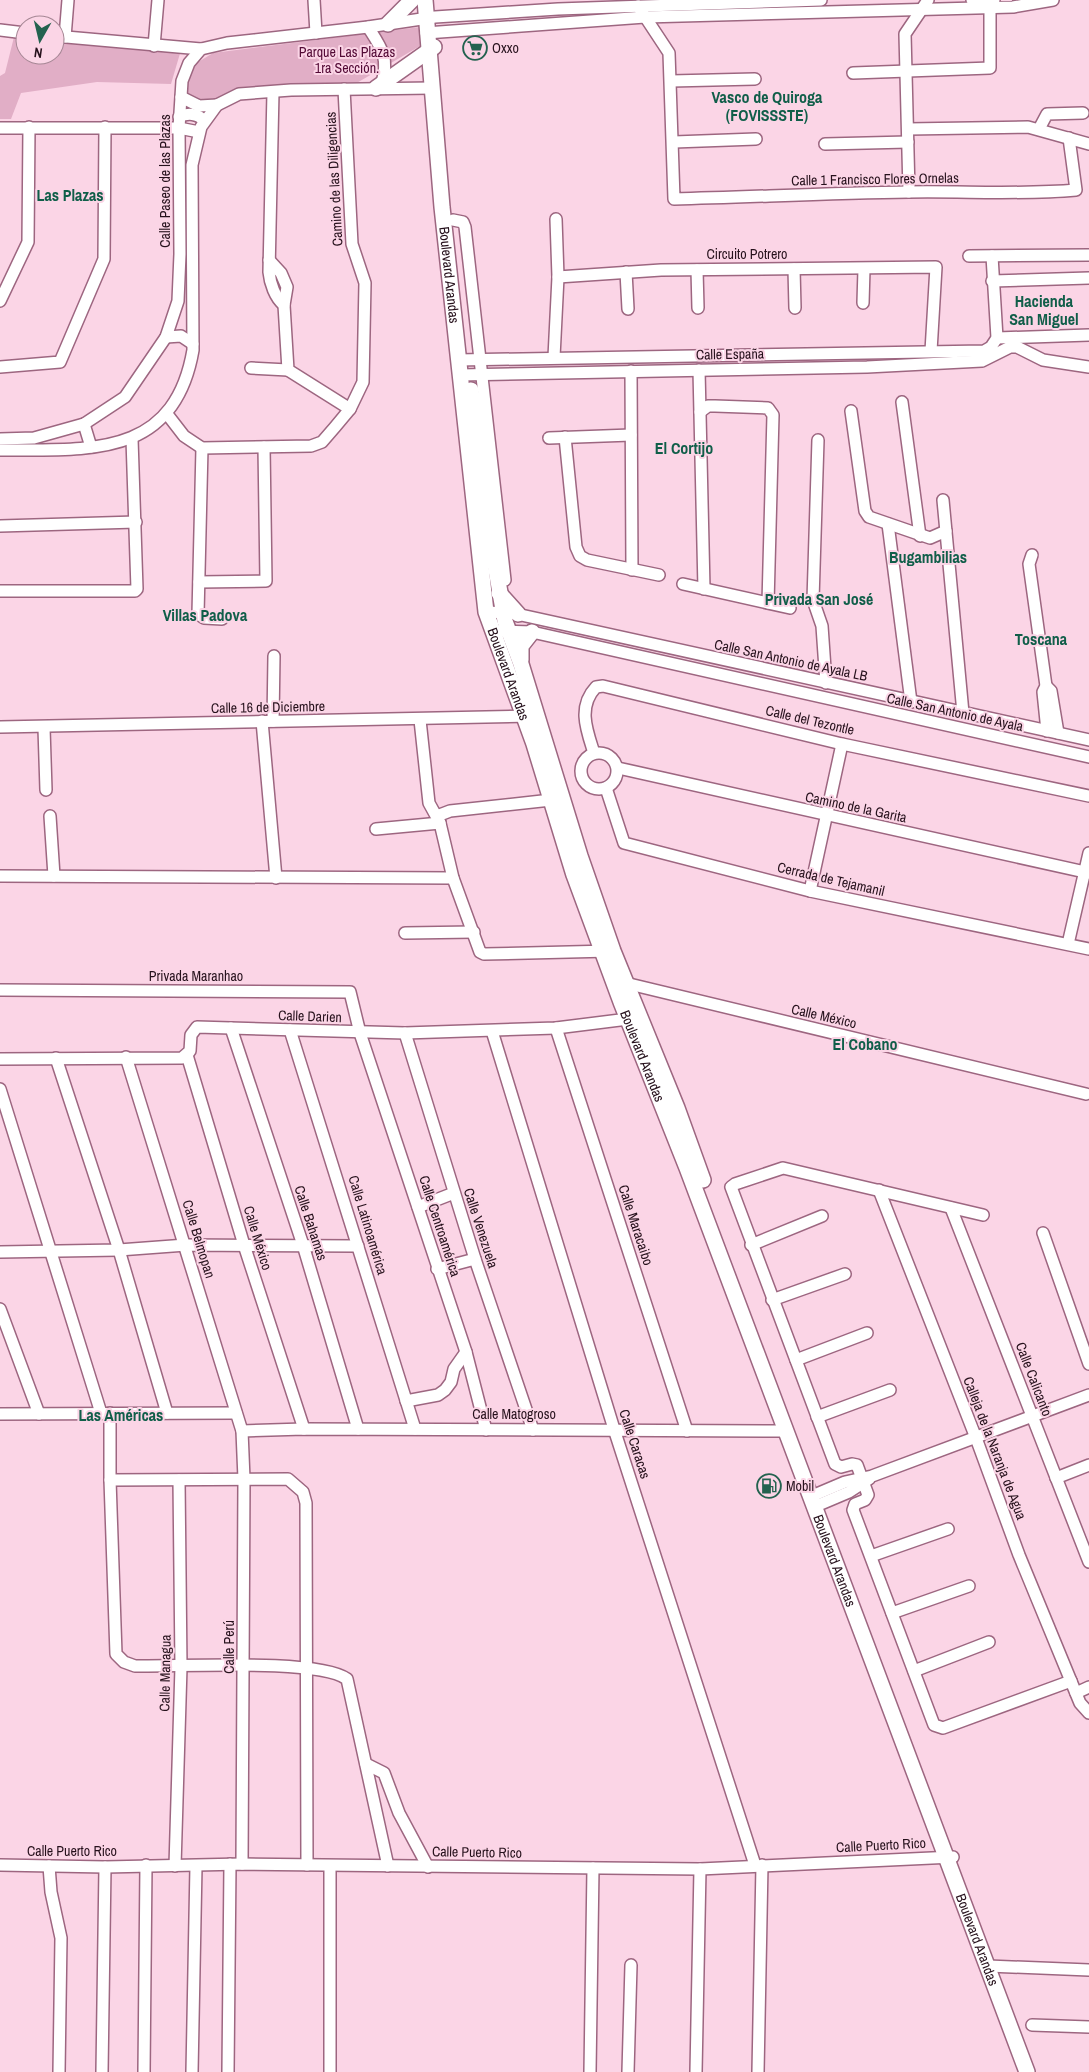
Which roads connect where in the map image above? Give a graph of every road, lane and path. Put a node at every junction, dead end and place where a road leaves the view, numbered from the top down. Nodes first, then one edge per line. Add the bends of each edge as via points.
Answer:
1 (68, 0) edge
2 (158, 0) edge
3 (314, 0) edge
4 (412, 0) edge
5 (425, 0) edge
6 (433, 0) edge
7 (821, 0) edge
8 (928, 0) edge
9 (972, 0) edge
10 (1052, 0) edge
11 (778, 1) edge
12 (557, 4) edge
13 (608, 4) edge
14 (994, 4) edge
15 (638, 6) junction
16 (659, 7) edge
17 (920, 11) junction
18 (65, 15) edge
19 (646, 18) junction
20 (388, 24) junction
21 (368, 27) junction
22 (0, 30) edge
23 (15, 32) edge
24 (431, 33) junction
25 (316, 34) junction
26 (65, 37) edge
27 (154, 46) junction
28 (201, 49) junction
29 (906, 71) junction
30 (853, 73) dead end
31 (755, 78) dead end
32 (671, 80) junction
33 (379, 86) junction
34 (432, 88) junction
35 (344, 89) junction
36 (273, 92) junction
37 (181, 97) junction
38 (216, 105) junction
39 (1083, 113) dead end
40 (204, 121) junction
41 (179, 123) junction
42 (29, 127) junction
43 (105, 127) junction
44 (0, 128) edge
45 (908, 129) junction
46 (1039, 130) junction
47 (199, 132) junction
48 (1069, 138) junction
49 (756, 139) dead end
50 (674, 142) junction
51 (908, 142) junction
52 (826, 144) dead end
53 (1089, 144) edge
54 (909, 192) junction
55 (556, 219) dead end
56 (1089, 255) edge
57 (969, 256) dead end
58 (992, 256) junction
59 (794, 269) junction
60 (864, 269) junction
61 (697, 270) junction
62 (626, 272) junction
63 (558, 276) junction
64 (1089, 278) edge
65 (992, 281) junction
66 (0, 301) edge
67 (863, 303) dead end
68 (698, 308) dead end
69 (795, 308) dead end
70 (628, 309) dead end
71 (1089, 335) edge
72 (166, 337) junction
73 (1017, 342) junction
74 (193, 344) junction
75 (996, 346) junction
76 (931, 350) junction
77 (780, 355) junction
78 (592, 356) junction
79 (554, 357) junction
80 (468, 359) junction
81 (0, 367) edge
82 (1089, 367) edge
83 (251, 368) dead end
84 (780, 368) junction
85 (288, 370) junction
86 (699, 370) junction
87 (631, 371) junction
88 (593, 372) junction
89 (470, 375) junction
90 (902, 402) dead end
91 (350, 409) junction
92 (851, 411) dead end
93 (700, 412) junction
94 (167, 414) junction
95 (84, 424) junction
96 (631, 436) junction
97 (565, 437) junction
98 (549, 438) dead end
99 (0, 439) edge
100 (132, 439) junction
101 (818, 440) dead end
102 (91, 447) junction
103 (264, 447) junction
104 (202, 448) junction
105 (0, 450) edge
106 (942, 500) dead end
107 (136, 522) junction
108 (888, 524) junction
109 (0, 526) edge
110 (946, 531) junction
111 (499, 532) junction
112 (920, 536) junction
113 (492, 548) junction
114 (1032, 555) dead end
115 (632, 570) junction
116 (659, 575) dead end
117 (199, 582) junction
118 (683, 584) dead end
119 (704, 589) junction
120 (0, 591) edge
121 (503, 602) junction
122 (768, 603) junction
123 (790, 608) dead end
124 (486, 612) junction
125 (518, 614) joint
126 (222, 619) dead end
127 (508, 630) junction
128 (532, 632) junction
129 (493, 633) junction
130 (274, 656) dead end
131 (521, 664) junction
132 (791, 676) junction
133 (826, 683) junction
134 (788, 689) junction
135 (874, 694) junction
136 (911, 702) junction
137 (870, 708) junction
138 (963, 713) junction
139 (530, 716) junction
140 (420, 720) junction
141 (267, 721) junction
142 (0, 727) edge
143 (44, 728) junction
144 (1052, 732) junction
145 (1084, 739) edge
146 (842, 744) junction
147 (594, 753) junction
148 (1075, 753) junction
149 (1089, 757) edge
150 (618, 768) junction
151 (606, 788) junction
152 (46, 790) dead end
153 (1089, 796) edge
154 (551, 800) junction
155 (50, 816) dead end
156 (826, 816) junction
157 (438, 820) junction
158 (376, 829) dead end
159 (1089, 853) edge
160 (1087, 873) edge
161 (0, 876) edge
162 (54, 876) junction
163 (276, 878) junction
164 (453, 878) junction
165 (810, 891) junction
166 (474, 932) junction
167 (404, 933) dead end
168 (1068, 944) junction
169 (1089, 949) edge
170 (608, 952) junction
171 (619, 982) junction
172 (0, 990) edge
173 (634, 1019) junction
174 (230, 1028) junction
175 (556, 1028) junction
176 (290, 1030) junction
177 (492, 1031) junction
178 (360, 1033) junction
179 (405, 1033) junction
180 (187, 1055) junction
181 (126, 1057) junction
182 (56, 1058) junction
183 (0, 1059) edge
184 (0, 1089) edge
185 (1086, 1094) dead end
186 (672, 1113) junction
187 (879, 1190) junction
188 (454, 1193) junction
189 (418, 1207) junction
190 (951, 1208) junction
191 (983, 1215) dead end
192 (822, 1216) dead end
193 (1043, 1233) dead end
194 (751, 1244) junction
195 (186, 1245) junction
196 (244, 1245) junction
197 (303, 1245) junction
198 (358, 1246) junction
199 (119, 1250) junction
200 (0, 1252) edge
201 (52, 1252) junction
202 (474, 1259) junction
203 (438, 1269) junction
204 (845, 1274) dead end
205 (772, 1300) junction
206 (0, 1309) edge
207 (867, 1333) dead end
208 (466, 1352) junction
209 (796, 1360) junction
210 (1089, 1364) edge
211 (890, 1390) dead end
212 (1089, 1395) edge
213 (406, 1401) junction
214 (105, 1413) junction
215 (167, 1413) junction
216 (236, 1413) junction
217 (0, 1414) edge
218 (38, 1414) junction
219 (817, 1417) junction
220 (1033, 1417) junction
221 (304, 1429) junction
222 (358, 1429) junction
223 (415, 1429) junction
224 (614, 1429) junction
225 (486, 1430) junction
226 (533, 1430) junction
227 (242, 1431) junction
228 (687, 1431) junction
229 (787, 1431) junction
230 (976, 1438) junction
231 (1089, 1465) edge
232 (1056, 1478) junction
233 (244, 1479) junction
234 (866, 1479) junction
235 (110, 1480) junction
236 (178, 1480) junction
237 (817, 1500) junction
238 (948, 1529) dead end
239 (871, 1556) junction
240 (1089, 1562) edge
241 (969, 1586) dead end
242 (892, 1613) junction
243 (989, 1642) dead end
244 (244, 1666) junction
245 (181, 1667) junction
246 (308, 1667) junction
247 (914, 1671) junction
248 (1071, 1681) junction
249 (1089, 1687) edge
250 (1076, 1693) junction
251 (1089, 1713) edge
252 (366, 1764) junction
253 (951, 1857) junction
254 (236, 1864) junction
255 (0, 1865) edge
256 (146, 1865) junction
257 (308, 1865) junction
258 (759, 1865) junction
259 (49, 1866) junction
260 (175, 1866) junction
261 (196, 1866) junction
262 (330, 1866) junction
263 (388, 1866) junction
264 (105, 1867) junction
265 (428, 1867) junction
266 (593, 1868) junction
267 (700, 1869) junction
268 (631, 1965) dead end
269 (992, 1966) junction
270 (1089, 1970) edge
271 (1032, 2025) dead end
272 (1089, 2027) edge
273 (60, 2072) edge
274 (102, 2072) edge
275 (144, 2072) edge
276 (192, 2072) edge
277 (228, 2072) edge
278 (330, 2072) edge
279 (590, 2072) edge
280 (628, 2072) edge
281 (696, 2072) edge
282 (758, 2072) edge
283 (1027, 2072) edge
284 (1035, 2072) edge

1 - 18 street
2 - 27 street
3 - 25 street
4 - 20 main road
5 - 24 main road, Boulevard Arandas
6 - 24 main road, Boulevard Arandas
7 - 11 street
8 - 17 street
9 - 14 street
10 - 14 street via 1013,7
11 - 16 street
12 - 13 street
12 - 24 street
13 - 15 street
14 - 17 street
14 - 29 street via 990,68
15 - 16 street
15 - 19 street
16 - 17 street
16 - 19 street
17 - 29 street via 905,34
19 - 24 street
19 - 32 street via 669,53
20 - 21 street
20 - 24 street
21 - 25 street
21 - 33 street via 383,52 386,65
22 - 23 street
24 - 33 main road
24 - 34 main road, Boulevard Arandas
24 - 80 main road, Boulevard Arandas
25 - 28 street via 227,42
26 - 27 street
27 - 28 street
28 - 37 street, Calle Paseo de las Plazas via 186,69
29 - 30 street
29 - 45 street
31 - 32 street
32 - 50 street
33 - 34 street, Calle Paseo de las Plazas
33 - 35 street, Calle Paseo de las Plazas
34 - 80 main road, Boulevard Arandas
35 - 36 street, Calle Paseo de las Plazas
35 - 91 street, Camino de las Diligencias via 352,244 365,283 363,382
36 - 38 street, Calle Paseo de las Plazas via 240,94
36 - 85 street via 269,260 285,280
37 - 38 street via 199,106
37 - 41 street, Calle Paseo de las Plazas
38 - 40 street, Calle Paseo de las Plazas
39 - 46 street via 1047,114
40 - 41 street via 187,115
40 - 47 street, Calle Paseo de las Plazas
41 - 43 street
41 - 47 street
41 - 72 street, Calle Paseo de las Plazas via 178,301
42 - 43 street
42 - 44 street
42 - 66 street via 28,242
43 - 81 street via 104,259 60,362
45 - 46 street via 1028,127
45 - 51 street
46 - 48 street
47 - 74 street, Calle Paseo de las Plazas via 192,165
48 - 53 street
48 - 54 street, Calle 1 Francisco Flores Ornelas via 1076,190 1039,193
49 - 50 street
50 - 54 street, Calle 1 Francisco Flores Ornelas via 674,199
51 - 52 street
51 - 54 street
55 - 63 street
56 - 58 street
57 - 58 street
58 - 65 street
59 - 60 street, Circuito Potrero
59 - 61 street, Circuito Potrero
59 - 69 street
60 - 67 street
60 - 76 street, Circuito Potrero via 936,267
61 - 62 street, Circuito Potrero
61 - 68 street
62 - 63 street, Circuito Potrero
62 - 70 street
63 - 79 street
64 - 65 street
65 - 75 street
71 - 73 street
72 - 74 street via 181,336
72 - 95 street, Calle Paseo de las Plazas via 125,397
73 - 75 street via 1010,347
73 - 82 street via 1043,360
74 - 94 street, Calle Paseo de las Plazas via 190,365
75 - 76 street, Calle España via 974,352
75 - 84 street, Calle España via 982,362
76 - 77 street, Calle España
77 - 78 street, Calle España
77 - 84 street
78 - 79 street, Calle España
78 - 88 street
79 - 80 street, Calle España
80 - 89 main road, Boulevard Arandas
83 - 85 street
84 - 86 street, Calle España
85 - 91 street
86 - 87 street, Calle España
86 - 93 street
87 - 88 street, Calle España
87 - 96 street
88 - 89 street, Calle España
89 - 111 street
89 - 113 main road, Boulevard Arandas
89 - 124 main road, Boulevard Arandas
90 - 112 street
91 - 103 street, Camino de las Diligencias via 316,444
92 - 108 street via 865,511 869,517
93 - 119 street
93 - 122 street via 708,406 749,407 768,408 773,415
94 - 100 street, Calle Paseo de las Plazas
94 - 104 street via 184,436
95 - 99 street, Calle Paseo de las Plazas via 34,438
95 - 102 street
96 - 97 street
96 - 115 street
97 - 98 street
97 - 115 street via 576,548 580,556
100 - 102 street, Calle Paseo de las Plazas
100 - 107 street
101 - 133 street via 813,600 822,626
102 - 105 street, Calle Paseo de las Plazas
103 - 104 street, Camino de las Diligencias
103 - 117 street via 266,582
104 - 117 street
106 - 110 street
107 - 109 street
107 - 120 street via 135,591
108 - 112 street
108 - 136 street
110 - 112 street via 934,538
110 - 138 street
111 - 113 main road
111 - 121 street
113 - 121 main road, Boulevard Arandas
114 - 144 street via 1029,564 1046,686 1051,691
115 - 116 street
117 - 126 street via 198,614 204,618
118 - 119 street
119 - 122 street
121 - 124 street
121 - 125 main road
121 - 127 main road, Boulevard Arandas
122 - 123 street
124 - 129 main road, Boulevard Arandas
125 - 132 street, Calle San Antonio de Ayala LB
127 - 128 street, Calle San Antonio de Ayala
127 - 129 street, Calle San Antonio de Ayala
127 - 131 main road, Boulevard Arandas
128 - 131 main road via 521,646
128 - 134 street, Calle San Antonio de Ayala
129 - 139 main road, Boulevard Arandas
130 - 141 street
131 - 139 main road, Boulevard Arandas
132 - 133 street, Calle San Antonio de Ayala LB
132 - 134 street
133 - 135 street, Calle San Antonio de Ayala LB
134 - 137 street, Calle San Antonio de Ayala
135 - 136 street, Calle San Antonio de Ayala LB
135 - 137 street
136 - 138 street, Calle San Antonio de Ayala LB
137 - 148 street, Calle San Antonio de Ayala
138 - 144 street, Calle San Antonio de Ayala LB
139 - 140 street, Calle 16 de Diciembre
139 - 154 main road, Boulevard Arandas
139 - 170 main road, Boulevard Arandas via 580,856
140 - 141 street, Calle 16 de Diciembre
140 - 157 street via 429,803
141 - 143 street, Calle 16 de Diciembre
141 - 163 street
142 - 143 street, Calle 16 de Diciembre
143 - 152 street
144 - 145 street, Calle San Antonio de Ayala LB
145 - 148 street
146 - 147 street, Calle del Tezontle via 596,686 591,692 584,721
146 - 153 street, Calle del Tezontle
146 - 156 street
147 - 150 street via 610,756
147 - 151 street via 581,767 583,779 591,788
148 - 149 street, Calle San Antonio de Ayala
150 - 151 street via 614,782
150 - 156 street, Camino de la Garita
151 - 165 street, Cerrada de Tejamanil via 624,844
154 - 157 street via 450,811
154 - 170 main road, Boulevard Arandas via 574,875
155 - 162 street
156 - 160 street, Camino de la Garita
156 - 165 street
157 - 158 street
157 - 164 street
159 - 160 street
160 - 168 street
161 - 162 street
162 - 163 street
163 - 164 street
164 - 166 street
165 - 168 street, Cerrada de Tejamanil
166 - 167 street
166 - 170 street via 482,953
168 - 169 street, Cerrada de Tejamanil
170 - 171 main road, Boulevard Arandas
171 - 173 main road, Boulevard Arandas
171 - 185 street, Calle México
172 - 178 street, Privada Maranhao via 350,992
173 - 175 street, Calle Darien
173 - 186 main road, Boulevard Arandas
174 - 176 street, Calle Darien
174 - 180 street, Calle Darien via 197,1027 191,1035
174 - 197 street, Calle Bahamas
175 - 177 street, Calle Darien
175 - 228 street, Calle Maracaibo
176 - 178 street, Calle Darien
176 - 198 street, Calle Latinoamérica
177 - 179 street, Calle Darien
177 - 224 street, Calle Caracas
178 - 179 street, Calle Darien
178 - 189 street, Calle Centroamérica
179 - 188 street, Calle Venezuela
180 - 181 street via 182,1058
180 - 196 street, Calle México
181 - 182 street
181 - 195 street, Calle Belmopan
182 - 183 street
182 - 199 street
184 - 201 street
186 - 229 main road, Boulevard Arandas
186 - 237 main road, Boulevard Arandas
187 - 190 street
187 - 194 street via 783,1168 735,1184 731,1187
187 - 230 street, Calleja de la Naranja de Agua
188 - 189 street
188 - 202 street, Calle Venezuela
189 - 203 street, Calle Centroamérica
190 - 191 street
190 - 220 street, Calle Calicanto
192 - 194 street
193 - 210 street
194 - 205 street
195 - 196 street
195 - 199 street
195 - 216 street, Calle Belmopan
196 - 197 street
196 - 221 street, Calle México
197 - 198 street
197 - 222 street, Calle Bahamas
198 - 213 street, Calle Latinoamérica
199 - 201 street
199 - 215 street
200 - 201 street
201 - 214 street
202 - 203 street
202 - 226 street, Calle Venezuela
203 - 208 street, Calle Centroamérica
204 - 205 street
205 - 209 street
206 - 218 street
207 - 209 street
208 - 213 street via 445,1390 438,1395
208 - 225 street, Calle Centroamérica
209 - 219 street
211 - 219 street
212 - 220 street
213 - 223 street, Calle Latinoamérica
214 - 215 street
214 - 218 street
214 - 235 street
215 - 216 street
216 - 227 street, Calle Belmopan
217 - 218 street
219 - 234 street via 835,1464 841,1467 855,1464
220 - 230 street
220 - 232 street, Calle Calicanto
221 - 222 street, Calle Matogroso
221 - 227 street, Calle Matogroso
222 - 223 street, Calle Matogroso
223 - 225 street, Calle Matogroso
224 - 226 street, Calle Matogroso
224 - 228 street, Calle Matogroso
224 - 258 street, Calle Caracas
225 - 226 street, Calle Matogroso
227 - 233 street, Calle Perú
228 - 229 street, Calle Matogroso
229 - 237 main road, Boulevard Arandas
230 - 234 street
230 - 248 street, Calleja de la Naranja de Agua via 1019,1555
231 - 232 street
232 - 240 street, Calle Calicanto
233 - 236 street
233 - 244 street, Calle Perú
233 - 246 street via 288,1479 303,1492 306,1503
234 - 237 street
234 - 239 street via 867,1498 855,1504 853,1510
235 - 236 street
235 - 245 street via 116,1654 135,1666
236 - 245 street, Calle Managua
237 - 253 main road, Boulevard Arandas
238 - 239 street
239 - 242 street
241 - 242 street
242 - 247 street
243 - 247 street
244 - 245 street
244 - 246 street
244 - 254 street, Calle Perú
245 - 260 street, Calle Managua
246 - 252 street via 340,1674 347,1679
246 - 257 street
247 - 248 street via 934,1725 942,1728
248 - 250 street, Calleja de la Naranja de Agua
249 - 250 street
250 - 251 street, Calleja de la Naranja de Agua
252 - 263 street
252 - 265 street via 384,1773 399,1813
253 - 258 street, Calle Puerto Rico
253 - 269 main road, Boulevard Arandas
254 - 257 street, Calle Puerto Rico
254 - 261 street, Calle Puerto Rico
254 - 277 street, Calle Perú
255 - 259 street, Calle Puerto Rico
256 - 260 street, Calle Puerto Rico
256 - 264 street, Calle Puerto Rico
256 - 275 street
257 - 262 street, Calle Puerto Rico
258 - 267 street, Calle Puerto Rico
258 - 282 street, Calle Caracas
259 - 264 street, Calle Puerto Rico
259 - 273 street via 61,1938
260 - 261 street, Calle Puerto Rico
261 - 276 street
262 - 263 street, Calle Puerto Rico
262 - 278 street
263 - 265 street, Calle Puerto Rico
264 - 274 street
265 - 266 street, Calle Puerto Rico
266 - 267 street, Calle Puerto Rico
266 - 279 street
267 - 281 street
268 - 280 street
269 - 270 street
269 - 283 main road, Boulevard Arandas
269 - 284 main road, Boulevard Arandas
271 - 272 street

